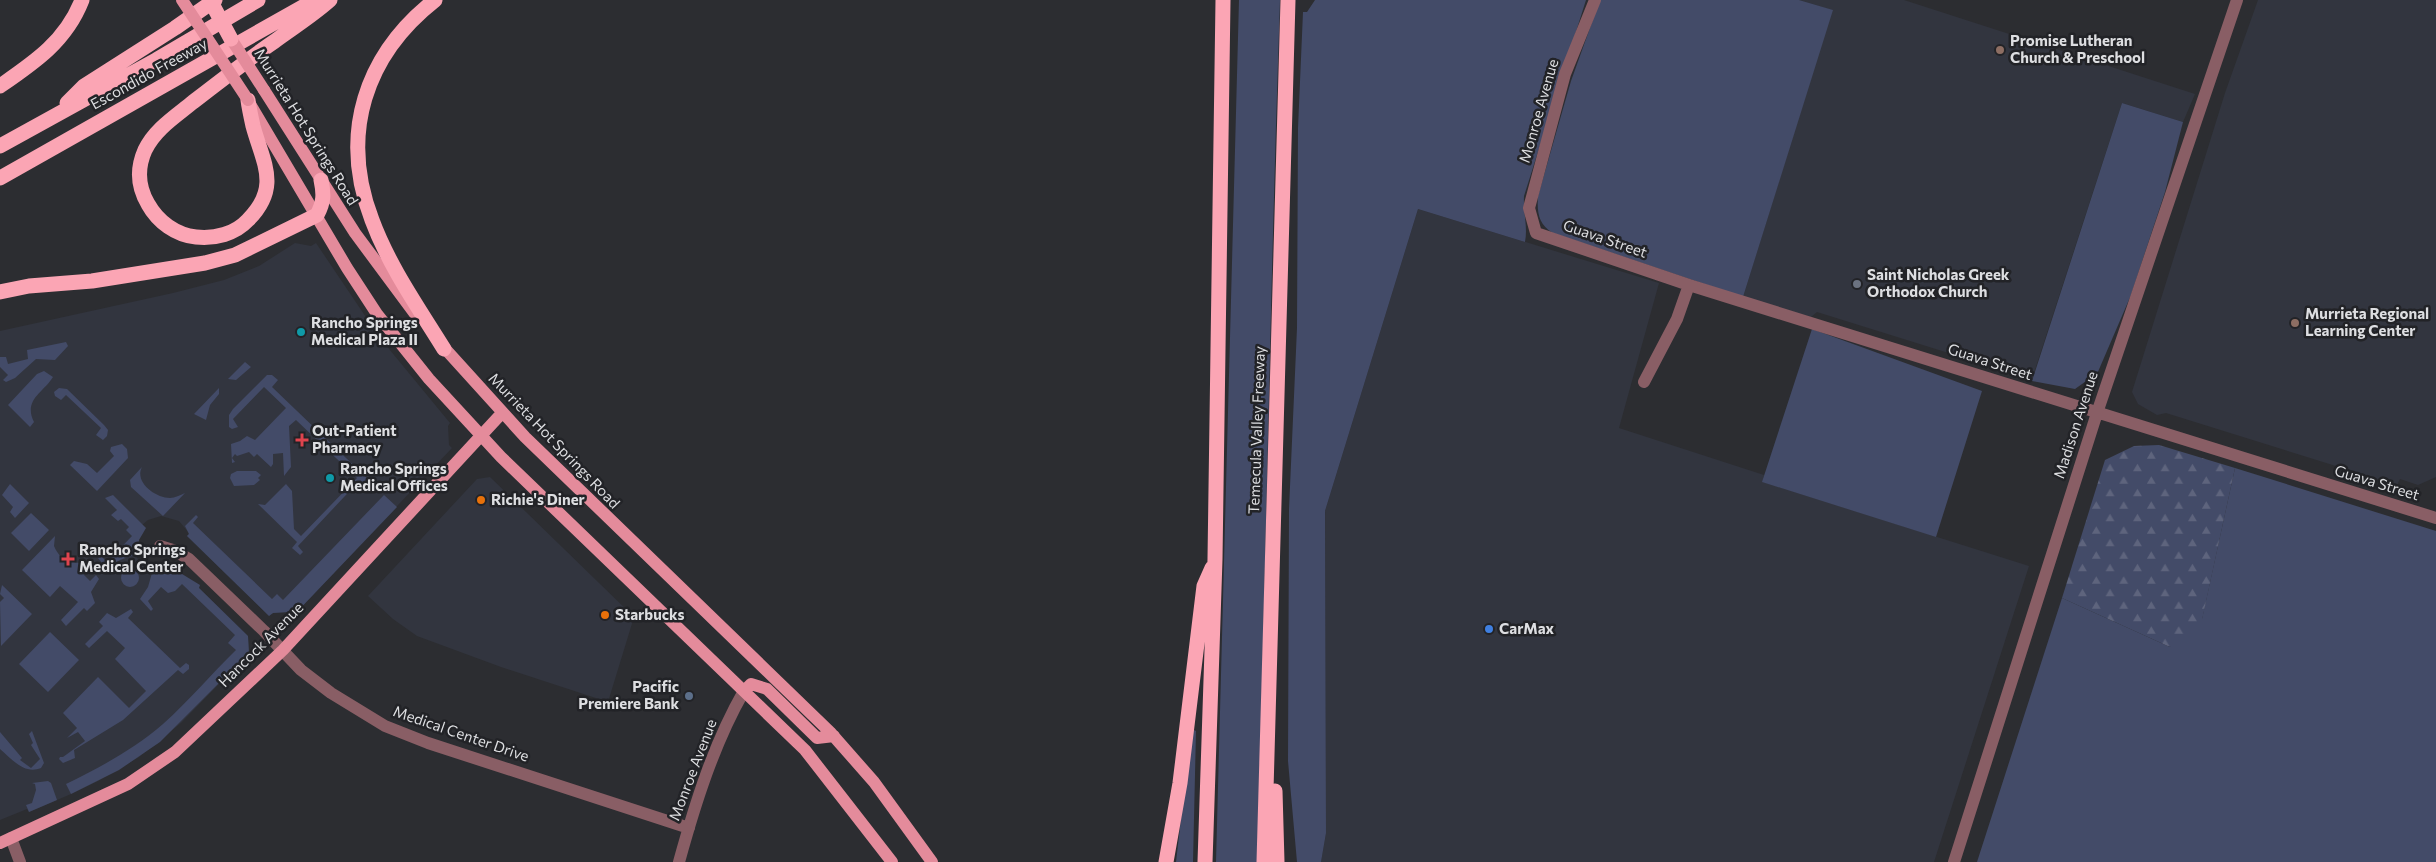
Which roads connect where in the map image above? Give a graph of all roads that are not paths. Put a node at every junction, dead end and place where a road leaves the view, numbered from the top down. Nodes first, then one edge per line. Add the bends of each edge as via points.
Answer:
1 (82, 0) edge
2 (182, 0) edge
3 (205, 0) edge
4 (210, 0) edge
5 (215, 0) edge
6 (258, 0) edge
7 (315, 0) edge
8 (330, 0) edge
9 (436, 0) edge
10 (1223, 0) edge
11 (1288, 0) edge
12 (1594, 0) edge
13 (2237, 0) edge
14 (231, 38) junction
15 (0, 86) edge
16 (248, 100) junction
17 (57, 114) junction
18 (0, 146) edge
19 (0, 178) edge
20 (321, 180) junction
21 (317, 215) junction
22 (1536, 233) joint
23 (1689, 285) junction
24 (0, 292) edge
25 (444, 349) junction
26 (1644, 382) dead end
27 (502, 413) junction
28 (2097, 413) junction
29 (481, 436) junction
30 (2436, 518) edge
31 (160, 546) dead end
32 (1216, 559) junction
33 (1269, 624) junction
34 (283, 650) junction
35 (744, 691) junction
36 (834, 736) junction
37 (688, 828) junction
38 (6, 840) edge
39 (20, 862) edge
40 (679, 862) edge
41 (892, 862) edge
42 (932, 862) edge
43 (1166, 862) edge
44 (1205, 862) edge
45 (1264, 862) edge
46 (1277, 862) edge
47 (1954, 862) edge

1 - 15 highway via 74,20 42,57
2 - 16 main road, bridge
3 - 14 main road, Murrieta Hot Springs Road, bridge
4 - 14 highway, bridge
5 - 17 highway via 84,86
6 - 17 highway, Escondido Freeway
7 - 19 highway, Escondido Freeway
8 - 16 highway via 169,121 149,143 140,167 141,188 149,207 170,228 192,236 226,234 245,224 259,207 267,184 266,165
9 - 25 highway via 399,33 380,61 367,92 357,155 362,189 372,220 407,289
10 - 32 highway
11 - 33 highway, Temecula Valley Freeway
12 - 22 street, Monroe Avenue via 1565,74 1528,208
13 - 28 street, Madison Avenue
14 - 20 main road, Murrieta Hot Springs Road, bridge
16 - 21 main road
17 - 18 highway, Escondido Freeway
20 - 21 highway via 324,196
20 - 25 main road, Murrieta Hot Springs Road via 382,272
21 - 24 highway via 235,255 205,263
21 - 29 main road via 377,314 429,379
22 - 23 street, Guava Street
23 - 26 street via 1677,319
23 - 28 street, Guava Street
25 - 27 main road, Murrieta Hot Springs Road
27 - 29 main road, Hancock Avenue
27 - 36 main road, Murrieta Hot Springs Road
28 - 30 street, Guava Street
28 - 47 street, Madison Avenue
29 - 34 main road, Hancock Avenue
29 - 35 main road
31 - 34 street, Medical Center Drive via 190,559
32 - 43 highway via 1204,586 1180,783
32 - 44 highway
33 - 45 highway, Temecula Valley Freeway
33 - 46 highway
34 - 37 street, Medical Center Drive via 301,670 385,726
34 - 38 main road, Hancock Avenue via 175,752 128,784
35 - 36 main road via 752,684 767,689 817,738
35 - 37 street, Monroe Avenue via 720,741
35 - 41 main road via 805,750
36 - 42 main road, Murrieta Hot Springs Road via 874,782
37 - 40 street, Monroe Avenue
38 - 39 street

